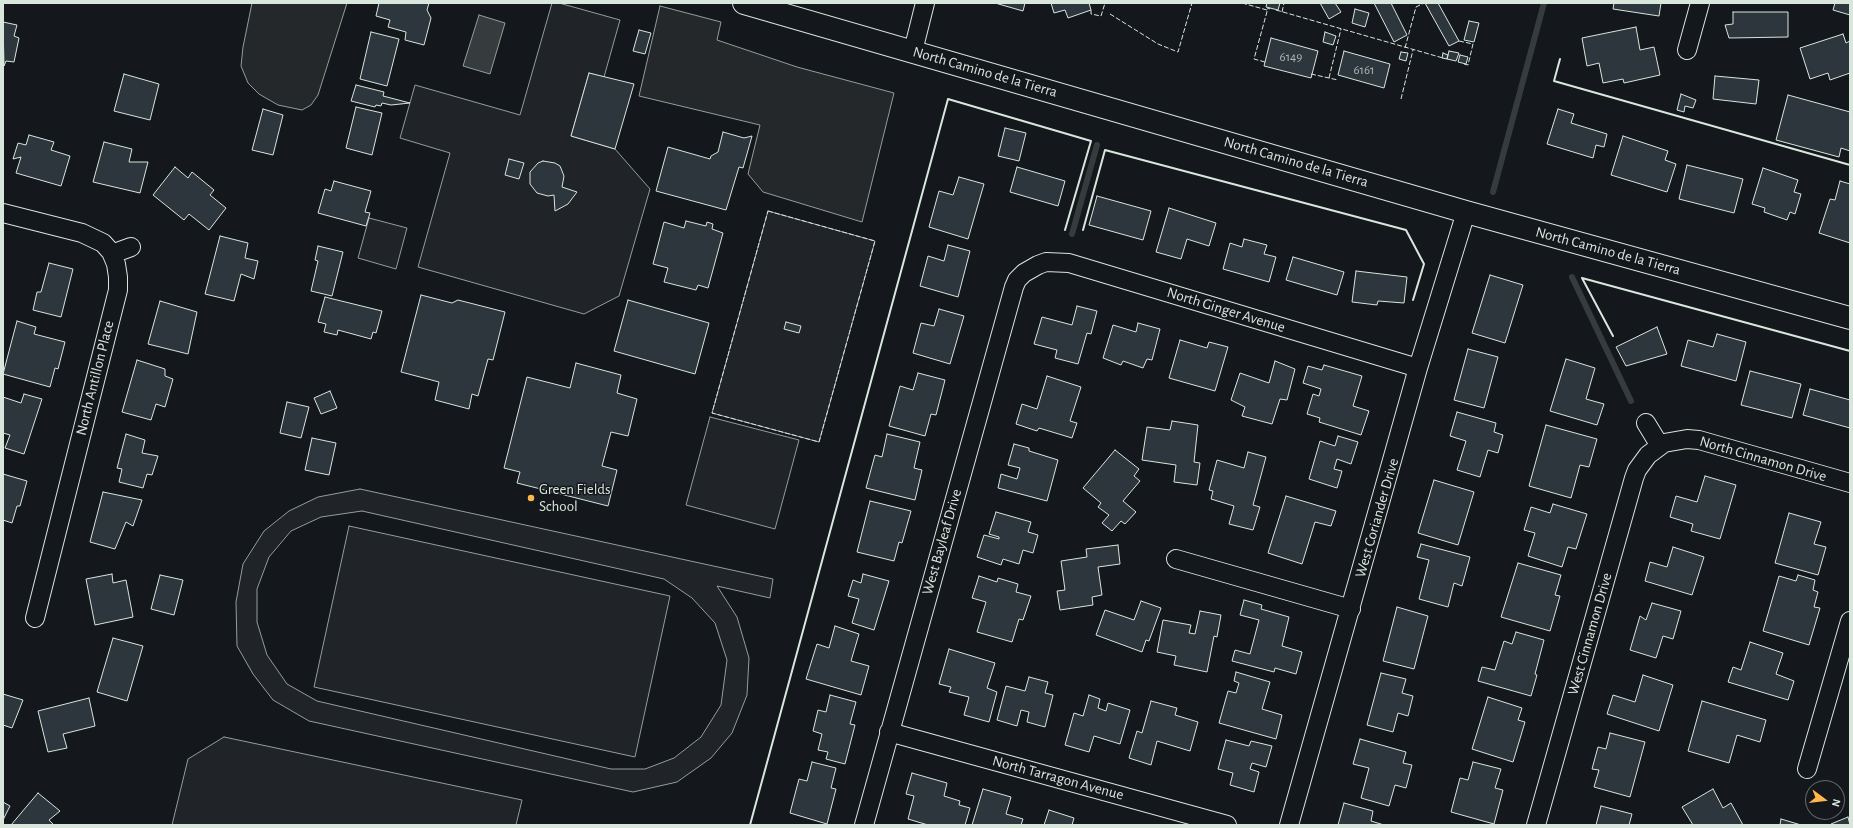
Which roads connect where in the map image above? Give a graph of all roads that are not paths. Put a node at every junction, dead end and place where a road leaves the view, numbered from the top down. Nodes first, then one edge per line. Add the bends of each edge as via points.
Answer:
1 (744, 3) edge
2 (925, 3) edge
3 (1700, 3) edge
4 (913, 50) junction
5 (1687, 50) dead end
6 (1466, 212) junction
7 (3, 213) edge
8 (131, 247) dead end
9 (112, 254) junction
10 (1034, 261) joint
11 (1850, 318) edge
12 (1418, 368) junction
13 (1646, 423) dead end
14 (1657, 447) junction
15 (1850, 483) edge
16 (1176, 559) dead end
17 (1351, 610) junction
18 (35, 618) dead end
19 (1850, 621) edge
20 (889, 732) junction
21 (1807, 769) dead end
22 (864, 825) edge
23 (1227, 825) edge
24 (1289, 825) edge
25 (1536, 825) edge

1 - 4 street, North Camino de la Tierra
2 - 4 street
3 - 5 street
4 - 6 street, North Camino de la Tierra
6 - 11 street, North Camino de la Tierra
6 - 12 street, West Coriander Drive
7 - 9 street via 82,233 103,243
8 - 9 street
9 - 18 street, North Antillon Place via 116,264 118,290
10 - 12 street, North Ginger Avenue via 1069,263
10 - 20 street, West Bayleaf Drive via 1014,287
12 - 17 street, West Coriander Drive
13 - 14 street
14 - 15 street, North Cinnamon Drive via 1674,440 1699,440
14 - 25 street, West Cinnamon Drive via 1643,461 1634,478
16 - 17 street
17 - 24 street, West Coriander Drive
19 - 21 street
20 - 22 street, West Bayleaf Drive
20 - 23 street, North Tarragon Avenue

